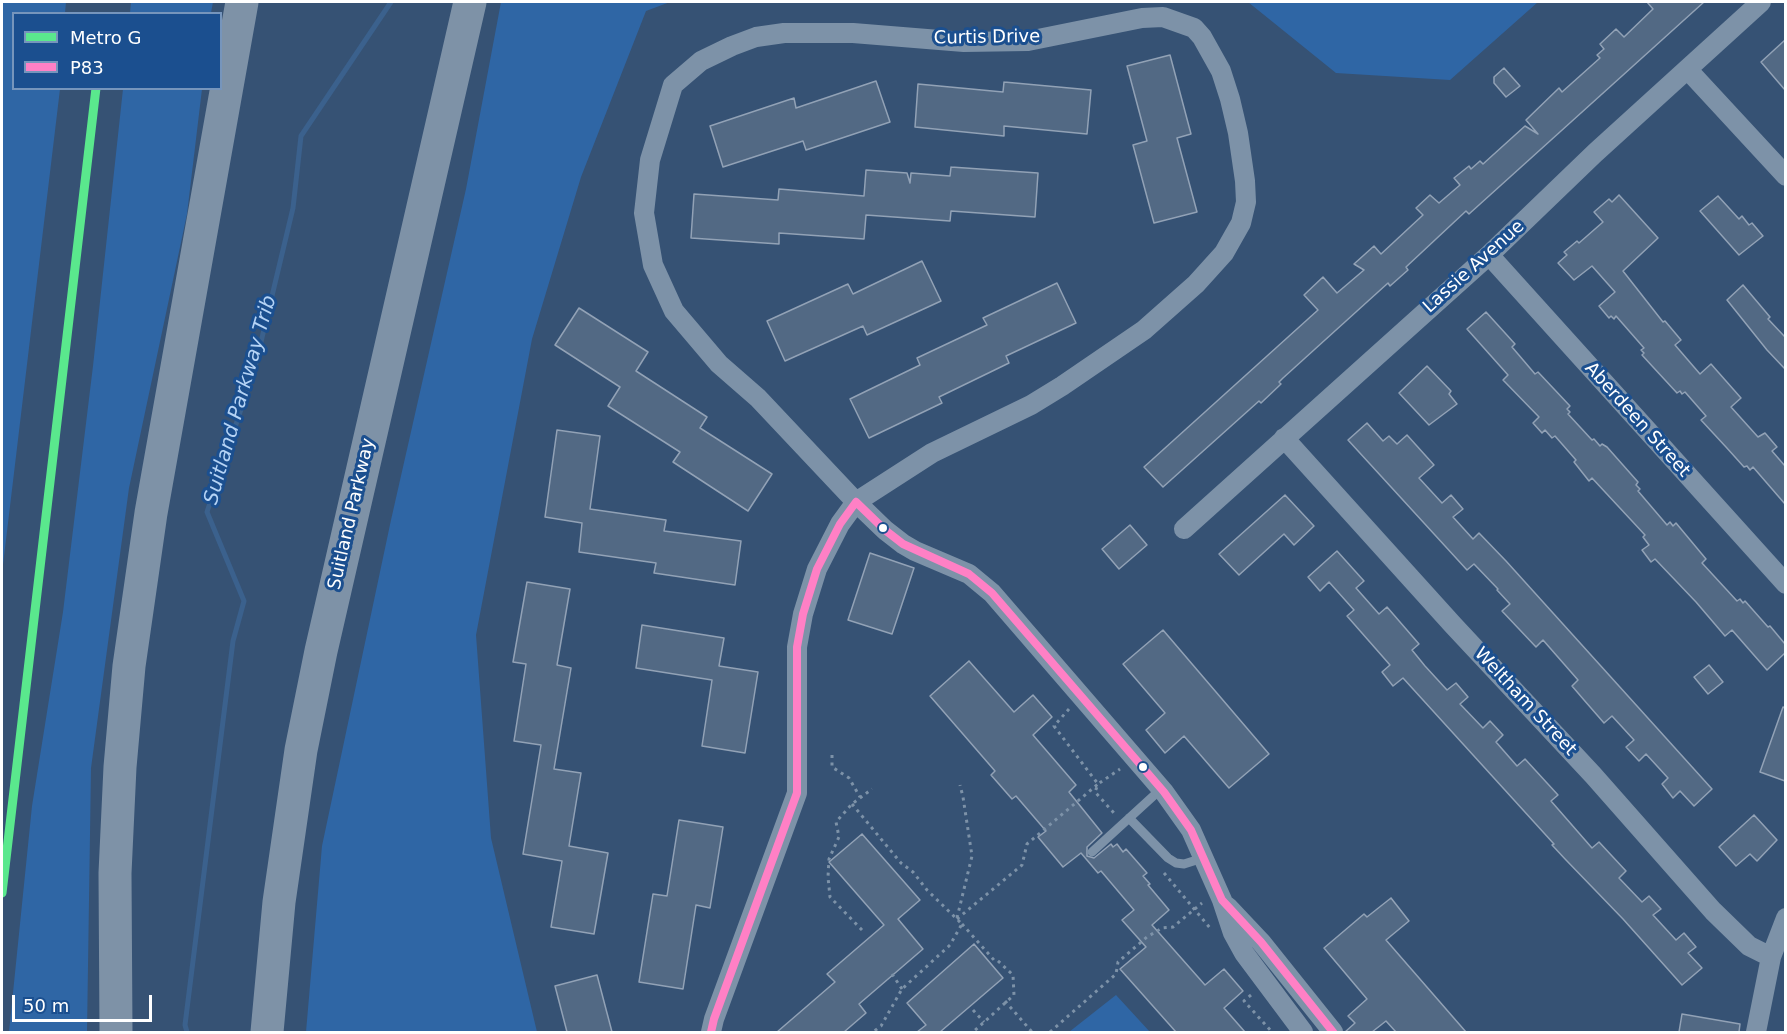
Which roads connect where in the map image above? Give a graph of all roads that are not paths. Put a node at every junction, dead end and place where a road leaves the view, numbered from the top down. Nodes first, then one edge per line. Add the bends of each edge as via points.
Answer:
1 (242, 2) edge
2 (470, 2) edge
3 (1761, 2) edge
4 (1688, 70) junction
5 (1785, 176) edge
6 (1489, 255) junction
7 (1284, 438) junction
8 (856, 502) junction
9 (1184, 529) dead end
10 (1785, 584) edge
11 (1161, 789) junction
12 (1126, 820) junction
13 (1092, 852) dead end
14 (1204, 858) junction
15 (1220, 895) junction
16 (1785, 918) edge
17 (1771, 957) junction
18 (116, 1032) edge
19 (267, 1032) edge
20 (711, 1032) edge
21 (1304, 1032) edge
22 (1333, 1032) edge
23 (1756, 1032) edge

1 - 18 highway via 149,523 130,656 116,863
2 - 19 highway, Suitland Parkway via 301,750 279,902
3 - 4 street, Lassie Avenue
4 - 5 street
4 - 6 street, Lassie Avenue
6 - 7 street, Lassie Avenue
6 - 10 street, Aberdeen Street
7 - 9 street, Lassie Avenue
7 - 17 street, Weltham Street via 1713,911 1749,946
8 - 8 street, Curtis Drive via 932,453 1030,405 1071,380 1144,330 1224,253 1241,222 1246,202 1245,181 1238,133 1221,71 1194,28 1163,17 1028,41 964,42 853,33 784,33 732,46 701,62 672,85 651,160 644,213 653,265 674,311 719,364 758,398
8 - 11 street, Curtis Drive via 903,544 969,574 992,593
8 - 20 street, Curtis Drive via 817,569 803,614 797,647 797,794
11 - 12 lane
11 - 14 street, Curtis Drive via 1191,830
12 - 13 lane
12 - 14 lane via 1176,863
14 - 15 street, Curtis Drive
15 - 21 street, Curtis Drive via 1244,953
15 - 22 street, Curtis Drive
16 - 17 street
17 - 23 street

